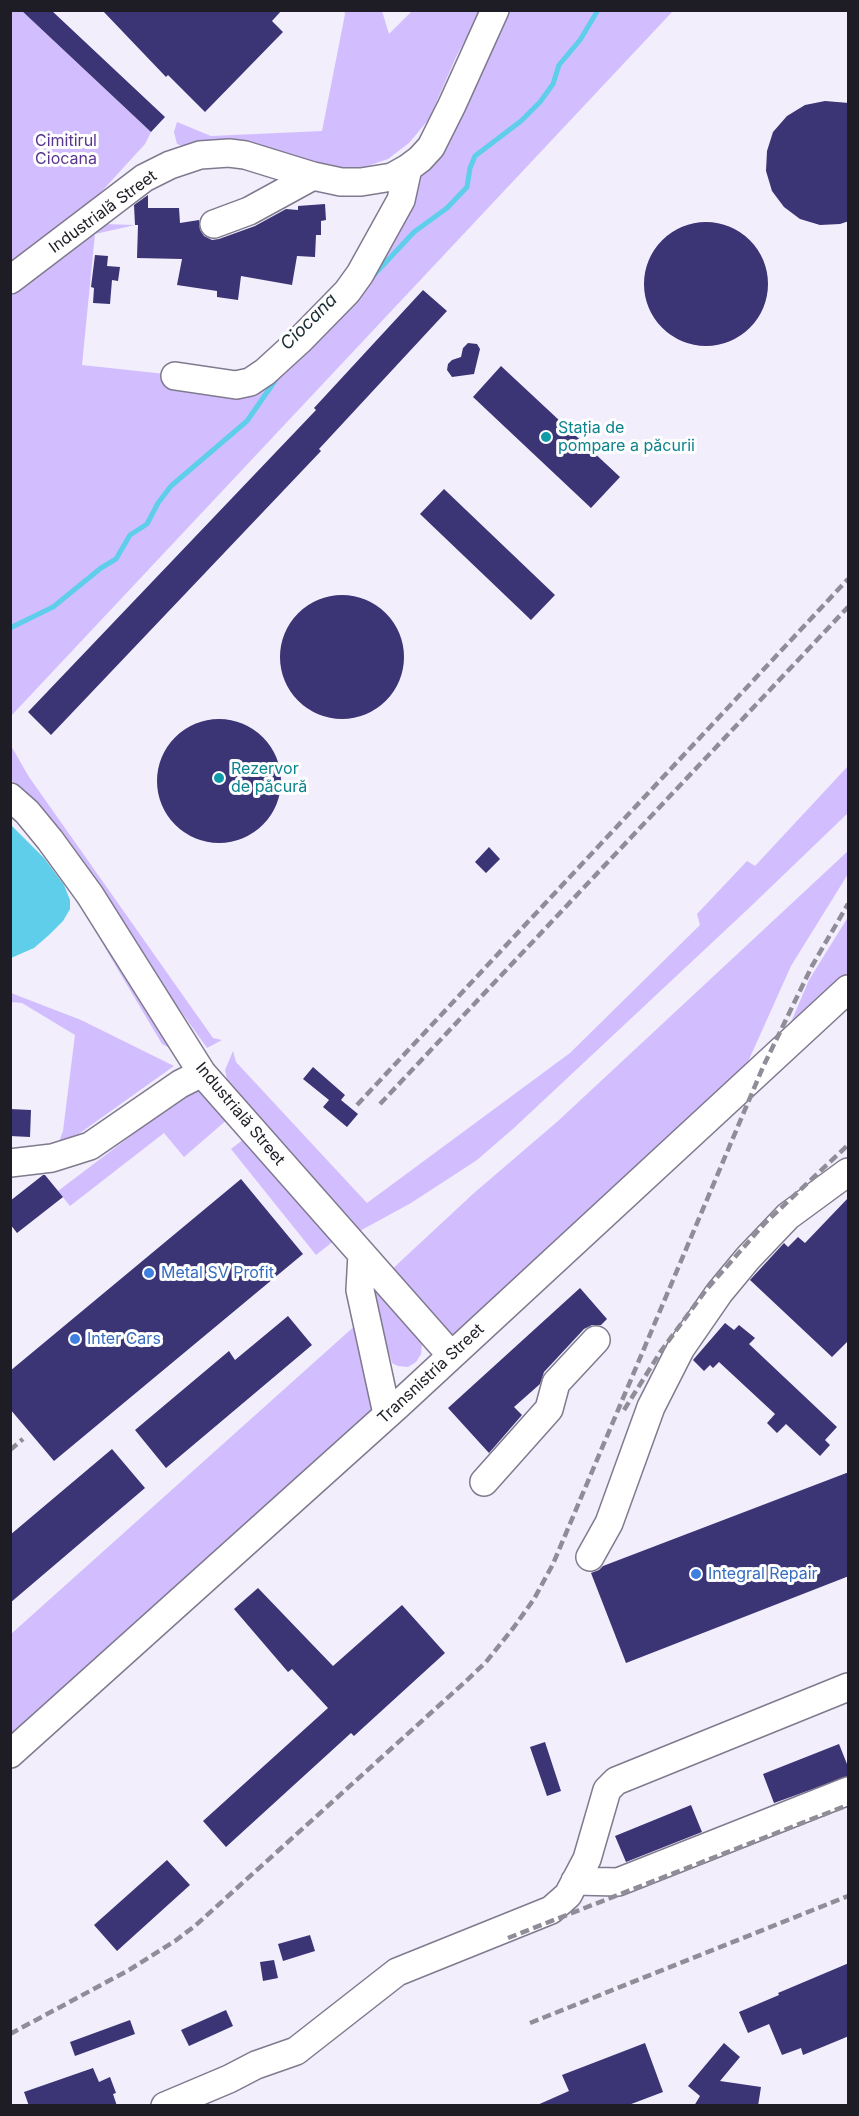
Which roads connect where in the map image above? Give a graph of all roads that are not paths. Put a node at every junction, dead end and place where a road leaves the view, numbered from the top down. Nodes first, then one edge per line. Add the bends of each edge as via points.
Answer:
1 (495, 10) edge
2 (408, 168) junction
3 (313, 176) junction
4 (214, 224) dead end
5 (10, 280) edge
6 (175, 376) dead end
7 (10, 797) edge
8 (849, 989) edge
9 (202, 1073) junction
10 (10, 1163) edge
11 (849, 1172) edge
12 (362, 1254) junction
13 (596, 1340) dead end
14 (451, 1355) junction
15 (387, 1414) junction
16 (484, 1482) dead end
17 (590, 1557) dead end
18 (849, 1687) edge
19 (10, 1754) edge
20 (849, 1791) edge
21 (575, 1881) junction
22 (165, 2106) edge

1 - 2 street, Industrială Street via 430,147
2 - 3 street, Industrială Street via 392,177 361,182
2 - 6 street via 401,200 360,274 324,316 265,372 236,385
3 - 4 street via 249,211
3 - 5 street, Industrială Street via 229,153 200,155 170,165 144,178
7 - 9 street, Industrială Street via 50,840 90,895
8 - 14 street, Transnistria Street
9 - 10 street via 90,1146 52,1158
9 - 12 street, Industrială Street
11 - 17 street via 788,1216 747,1258 681,1347 651,1407 609,1523
12 - 14 street, Industrială Street
12 - 15 street via 360,1290
13 - 16 street via 556,1383 549,1409
14 - 15 street, Transnistria Street
15 - 19 street, Transnistria Street
18 - 21 street via 616,1781 607,1790 587,1859
20 - 21 street via 618,1882
21 - 22 street via 568,1895 551,1910 398,1972 296,2051

